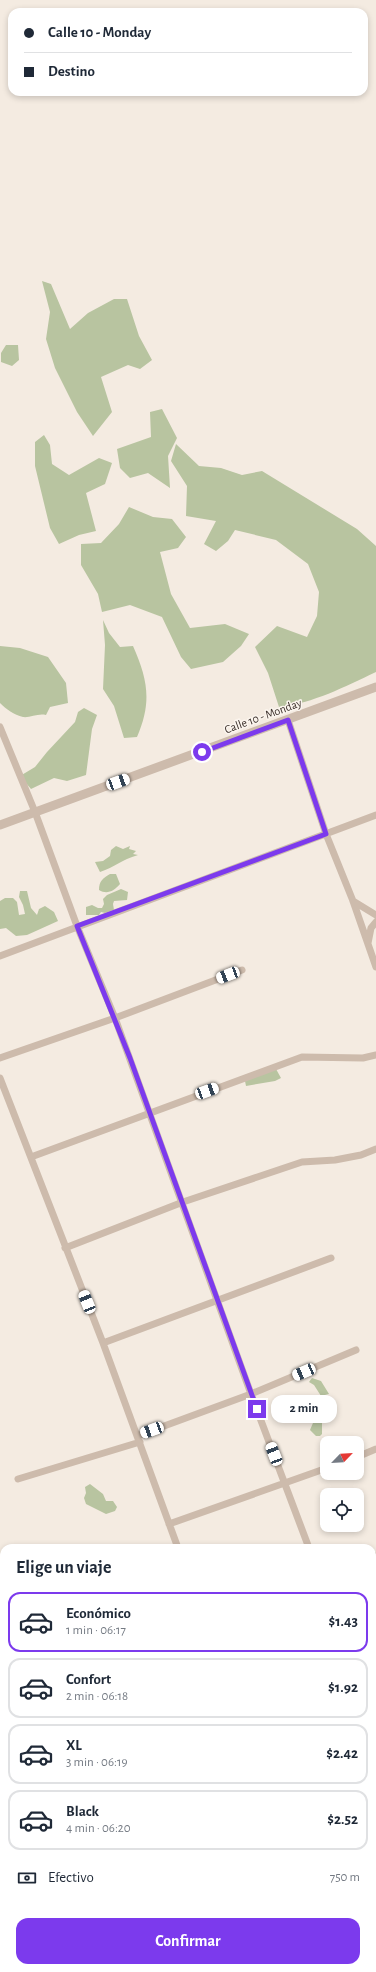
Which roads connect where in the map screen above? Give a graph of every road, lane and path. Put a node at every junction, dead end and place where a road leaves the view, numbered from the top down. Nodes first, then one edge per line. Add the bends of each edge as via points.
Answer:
1 (376, 687) edge
2 (288, 720) junction
3 (0, 728) edge
4 (35, 812) junction
5 (376, 815) edge
6 (0, 825) edge
7 (326, 834) junction
8 (353, 901) junction
9 (376, 915) edge
10 (376, 922) edge
11 (77, 926) junction
12 (368, 943) junction
13 (0, 956) edge
14 (376, 967) edge
15 (242, 970) dead end
16 (115, 1018) junction
17 (376, 1055) edge
18 (0, 1058) edge
19 (0, 1078) edge
20 (150, 1112) junction
21 (376, 1149) edge
22 (31, 1158) junction
23 (183, 1202) junction
24 (65, 1248) junction
25 (331, 1258) dead end
26 (217, 1300) junction
27 (103, 1343) junction
28 (356, 1350) dead end
29 (251, 1394) junction
30 (138, 1439) junction
31 (376, 1449) edge
32 (364, 1453) edge
33 (320, 1471) edge
34 (18, 1479) dead end
35 (286, 1483) junction
36 (169, 1524) junction
37 (176, 1544) edge
38 (308, 1544) edge

1 - 2 street, Calle 10 - Monday
2 - 4 street, Calle 10 - Monday
2 - 7 street
3 - 4 street
4 - 6 street, Calle 10 - Monday
4 - 11 street
5 - 7 street
7 - 8 street
7 - 11 street
8 - 9 street
8 - 12 street
10 - 12 street via 371,928
11 - 13 street
11 - 16 street
12 - 14 street
15 - 16 street
16 - 18 street
16 - 20 street
17 - 20 street via 363,1058 302,1057
19 - 22 street
20 - 22 street
20 - 23 street
21 - 23 street via 335,1160 302,1162
22 - 24 street
23 - 24 street
23 - 26 street
24 - 27 street
25 - 26 street
26 - 27 street
26 - 29 street
27 - 30 street
28 - 29 street
29 - 30 street
29 - 35 street
30 - 34 street
30 - 36 street
31 - 32 street
33 - 35 street
35 - 36 street
35 - 38 street
36 - 37 street

